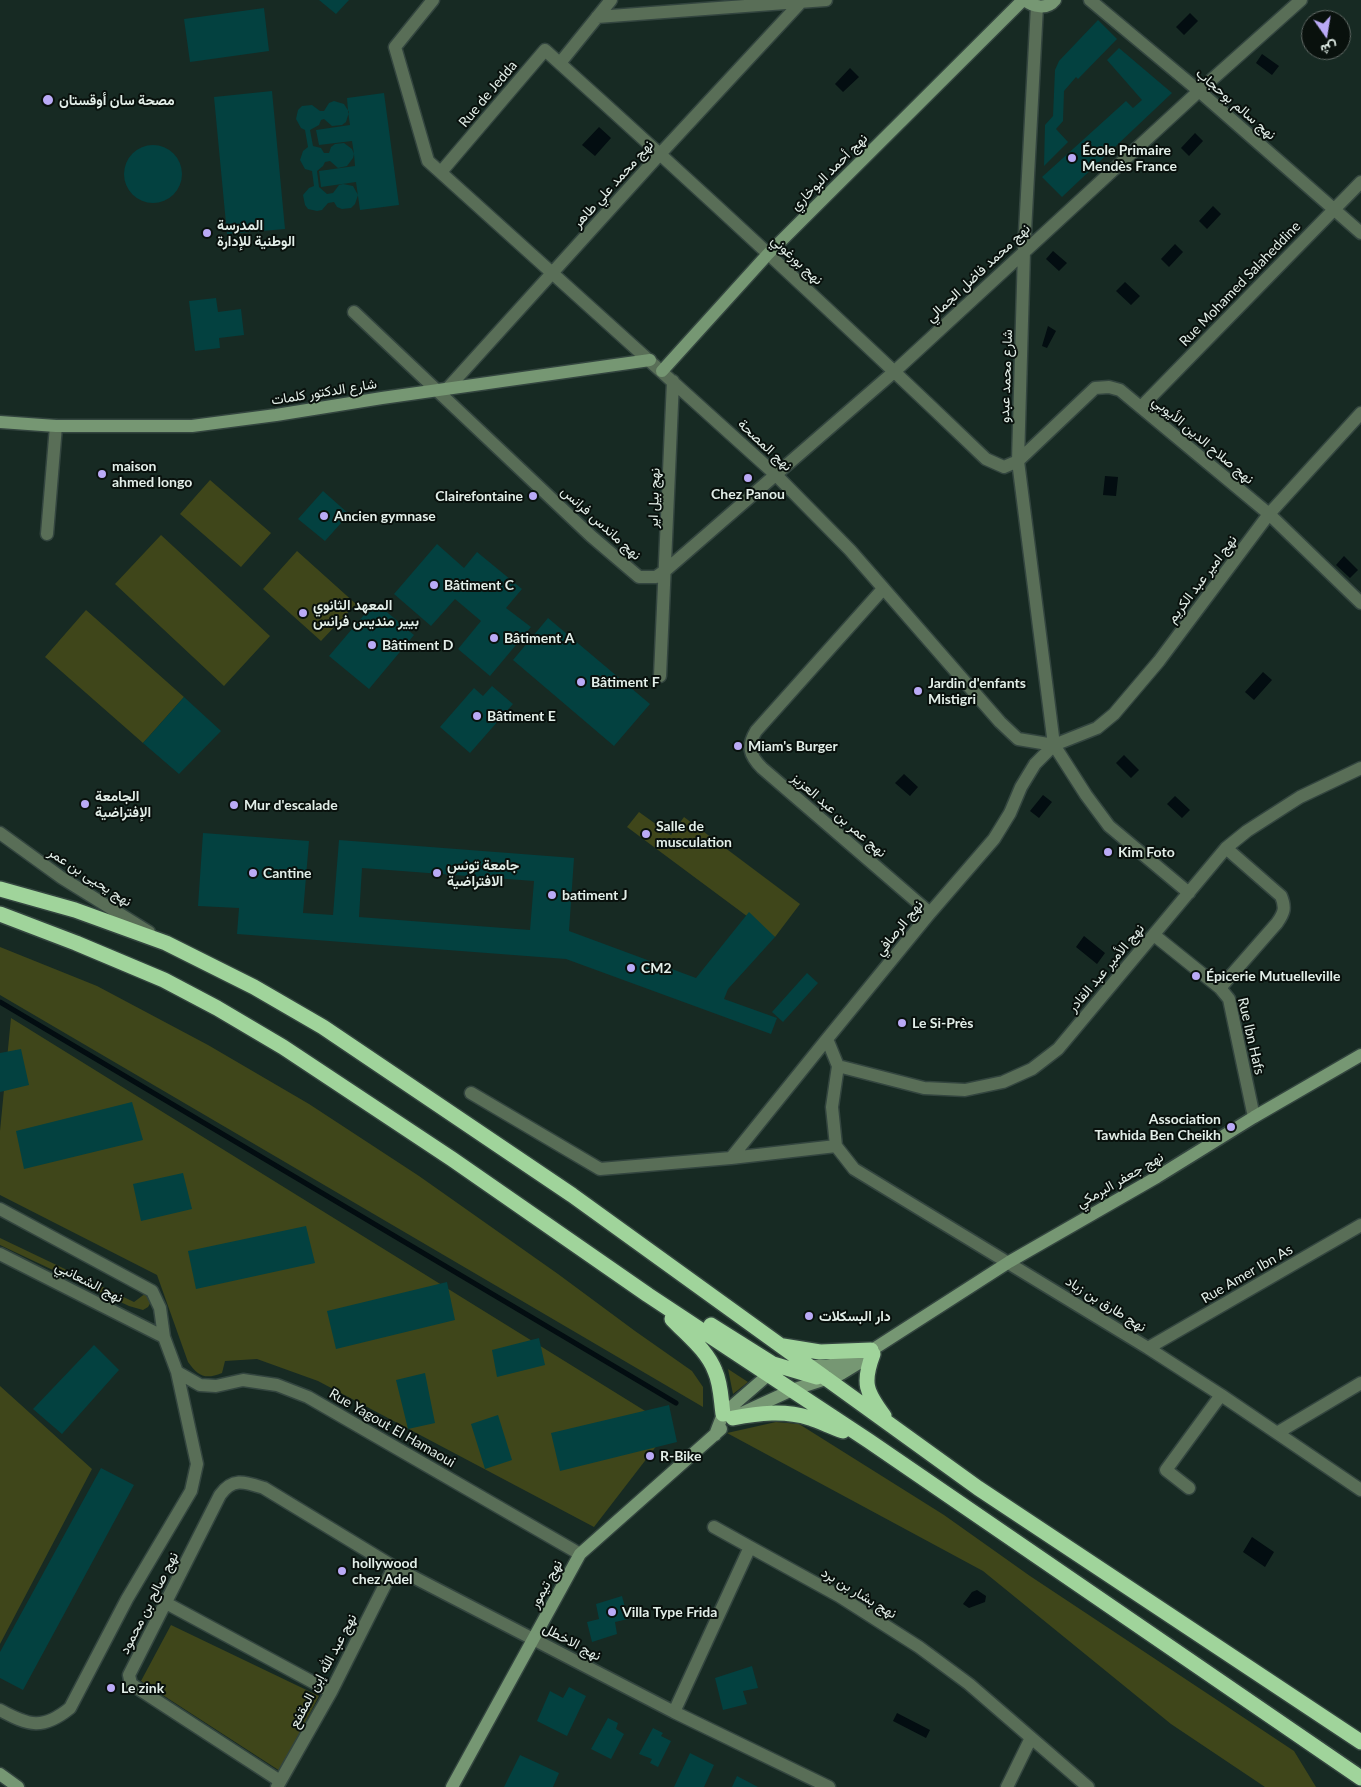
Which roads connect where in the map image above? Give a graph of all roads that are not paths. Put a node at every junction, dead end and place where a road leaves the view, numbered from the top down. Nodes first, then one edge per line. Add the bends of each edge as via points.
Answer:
1 (433, 0) edge
2 (612, 0) edge
3 (826, 0) edge
4 (1024, 0) edge
5 (1055, 0) edge
6 (1090, 0) edge
7 (1301, 0) edge
8 (802, 1) edge
9 (1037, 6) junction
10 (598, 17) junction
11 (560, 63) junction
12 (1198, 91) junction
13 (660, 154) junction
14 (441, 172) junction
15 (1361, 182) edge
16 (1334, 210) junction
17 (1361, 233) edge
18 (1024, 251) junction
19 (768, 254) junction
20 (553, 273) junction
21 (354, 312) dead end
22 (650, 360) junction
23 (662, 371) junction
24 (895, 372) junction
25 (674, 381) junction
26 (442, 390) junction
27 (1141, 408) junction
28 (1361, 413) edge
29 (0, 422) edge
30 (56, 426) junction
31 (1018, 461) junction
32 (776, 475) junction
33 (1269, 514) junction
34 (47, 534) dead end
35 (666, 570) junction
36 (884, 589) junction
37 (1358, 594) edge
38 (660, 676) dead end
39 (1054, 745) junction
40 (1361, 768) edge
41 (0, 833) edge
42 (1226, 848) junction
43 (0, 884) edge
44 (0, 889) edge
45 (1189, 893) junction
46 (74, 910) junction
47 (930, 913) junction
48 (0, 914) edge
49 (0, 921) edge
50 (1154, 935) junction
51 (76, 943) junction
52 (166, 943) junction
53 (1220, 988) junction
54 (827, 1040) junction
55 (1361, 1055) edge
56 (838, 1066) junction
57 (471, 1093) dead end
58 (1254, 1118) junction
59 (836, 1146) junction
60 (731, 1158) junction
61 (0, 1209) edge
62 (1361, 1225) edge
63 (585, 1250) junction
64 (0, 1254) edge
65 (1009, 1262) junction
66 (648, 1295) junction
67 (164, 1337) junction
68 (782, 1346) junction
69 (1148, 1348) junction
70 (872, 1352) junction
71 (807, 1366) junction
72 (789, 1369) junction
73 (177, 1372) junction
74 (768, 1375) junction
75 (822, 1381) junction
76 (1361, 1383) edge
77 (792, 1390) junction
78 (1221, 1395) junction
79 (728, 1416) junction
80 (893, 1427) junction
81 (1277, 1432) junction
82 (869, 1441) junction
83 (226, 1487) joint
84 (978, 1488) junction
85 (1189, 1488) dead end
86 (1361, 1490) edge
87 (714, 1527) dead end
88 (750, 1547) junction
89 (580, 1554) junction
90 (394, 1567) junction
91 (166, 1604) junction
92 (533, 1638) junction
93 (331, 1692) junction
94 (0, 1710) edge
95 (674, 1712) junction
96 (1031, 1738) junction
97 (1361, 1742) edge
98 (0, 1774) edge
99 (1361, 1778) edge
100 (278, 1784) edge
101 (18, 1787) edge
102 (452, 1787) edge
103 (829, 1787) edge
104 (1006, 1787) edge
105 (1088, 1787) edge

1 - 14 street, نهج المصحة via 394,48 428,161
2 - 10 street
3 - 8 street
4 - 9 street
4 - 19 street, نهج أحمد البوخاري
5 - 9 street via 1047,6
6 - 12 street, نهج سالم بوحجاب
7 - 12 street, نهج محمد فاضل الجمالي
8 - 10 street
8 - 13 street, نهج محمد علي طاهر
9 - 18 street, شارع محمد عبدو
10 - 11 street
11 - 13 street, نهج بورغوني
11 - 14 street, Rue de Jedda via 545,50
12 - 16 street, نهج سالم بوحجاب
12 - 18 street, نهج محمد فاضل الجمالي
13 - 19 street, نهج بورغوني
13 - 20 street, نهج محمد علي طاهر
14 - 20 street, نهج المصحة
15 - 16 street, Rue Mohamed Salaheddine
16 - 17 street, نهج سالم بوحجاب
16 - 27 street, Rue Mohamed Salaheddine
18 - 24 street, نهج محمد فاضل الجمالي
18 - 31 street, شارع محمد عبدو
19 - 23 street, نهج أحمد البوخاري
19 - 24 street, نهج بورغوني
20 - 22 street, نهج المصحة
20 - 26 street, نهج محمد علي طاهر
21 - 26 street, نهج ماندس فرانس
22 - 23 street, نهج المصحة
22 - 26 street, شارع الدكتور كلمات
23 - 25 street, نهج المصحة
24 - 31 street, نهج بورغوني via 986,458 1004,467
24 - 32 street, نهج محمد فاضل الجمالي
25 - 32 street, نهج المصحة
25 - 35 street, نهج بيل اير
26 - 30 street, شارع الدكتور كلمات via 201,425
26 - 35 street, نهج ماندس فرانس via 591,536 639,577 656,577
27 - 31 street, نهج صلاح الدين الأيوبي via 1120,390 1094,388
27 - 33 street, نهج صلاح الدين الأيوبي
28 - 33 street, نهج امير عبد الكريم
29 - 30 street, شارع الدكتور كلمات
30 - 34 street
31 - 39 street, شارع محمد عبدو
32 - 35 street, نهج ماندس فرانس
32 - 36 street, نهج المصحة
33 - 37 street, نهج صلاح الدين الأيوبي
33 - 39 street, نهج امير عبد الكريم via 1159,661 1114,714 1097,728
35 - 38 street, نهج بيل اير
36 - 39 street, نهج المصحة via 1018,739
36 - 47 street, نهج عمر بن عبد العزيز via 756,731 749,748 754,760
39 - 45 street via 1109,826
39 - 47 street, نهج الرصافي via 1021,787 994,839
40 - 42 street, نهج الأمير عبد القادر via 1300,797
41 - 52 street, نهج يحيى بن عمر via 62,878
42 - 45 street, نهج الأمير عبد القادر
42 - 53 street via 1281,896 1285,906 1284,914 1277,923
43 - 46 highway
44 - 46 highway
45 - 50 street, نهج الأمير عبد القادر
46 - 52 highway
47 - 54 street, نهج الرصافي
48 - 51 highway
49 - 51 highway
50 - 53 street, Rue Ibn Hafs
50 - 56 street, نهج الأمير عبد القادر via 1058,1049 1032,1069 1002,1082 965,1090 924,1088
51 - 63 highway via 164,980 284,1046
52 - 68 highway via 254,987 323,1027 572,1195
53 - 58 street, Rue Ibn Hafs via 1230,999
54 - 56 street
54 - 60 street, نهج الرصافي
55 - 58 street, نهج جعفر البرمكي
56 - 59 street via 832,1107
57 - 60 street via 600,1169
58 - 65 street, نهج جعفر البرمكي
59 - 60 street
59 - 65 street, نهج طارق بن زياد via 854,1169
61 - 67 street via 152,1291 160,1308
62 - 69 street, Rue Amer Ibn As
63 - 66 highway
63 - 72 highway via 618,1266 772,1364
64 - 67 street, نهج الشعانبي
65 - 69 street, نهج طارق بن زياد
65 - 70 street, نهج جعفر البرمكي
66 - 74 highway
66 - 79 highway via 698,1345 712,1364
67 - 73 street
68 - 70 highway via 820,1352
68 - 71 highway
69 - 78 street, نهج طارق بن زياد
70 - 71 street, نهج جعفر البرمكي via 849,1362
70 - 75 street, نهج جعفر البرمكي via 841,1374
70 - 80 highway via 866,1384 874,1403
71 - 72 street, نهج جعفر البرمكي
71 - 75 highway
72 - 74 street, نهج جعفر البرمكي
72 - 75 highway
73 - 89 street, Rue Yagout El Hamaoui via 200,1385 216,1386 243,1380 278,1386 308,1397
73 - 94 street via 197,1464 191,1491 127,1599 70,1708 56,1719 35,1724
74 - 75 highway
74 - 77 highway
74 - 79 street
75 - 77 street, نهج جعفر البرمكي
75 - 80 highway
75 - 84 highway via 917,1453
76 - 81 street
77 - 79 street, نهج جعفر البرمكي
77 - 82 highway
78 - 81 street, نهج طارق بن زياد
78 - 85 street via 1166,1470
79 - 82 highway via 781,1412 809,1418
79 - 89 street, نهج تيمور via 715,1435
80 - 84 highway
81 - 86 street, نهج طارق بن زياد
82 - 99 highway
83 - 90 street, نهج الاخطل via 233,1483 248,1483 264,1488
83 - 91 street, نهج صالح بن محمود
84 - 97 highway
87 - 88 street, نهج بشار بن برد
88 - 95 street
88 - 96 street, نهج بشار بن برد via 839,1596 918,1648 969,1684
89 - 92 street, نهج تيمور
90 - 92 street, نهج الاخطل
90 - 93 street, نهج عبد الله إبن المقفع
91 - 93 street
91 - 100 street, نهج صالح بن محمود via 129,1675 131,1684
92 - 95 street, نهج الاخطل
92 - 102 street, نهج تيمور
93 - 100 street, نهج عبد الله إبن المقفع
95 - 103 street, نهج الاخطل
96 - 104 street
96 - 105 street, نهج بشار بن برد
98 - 101 street

